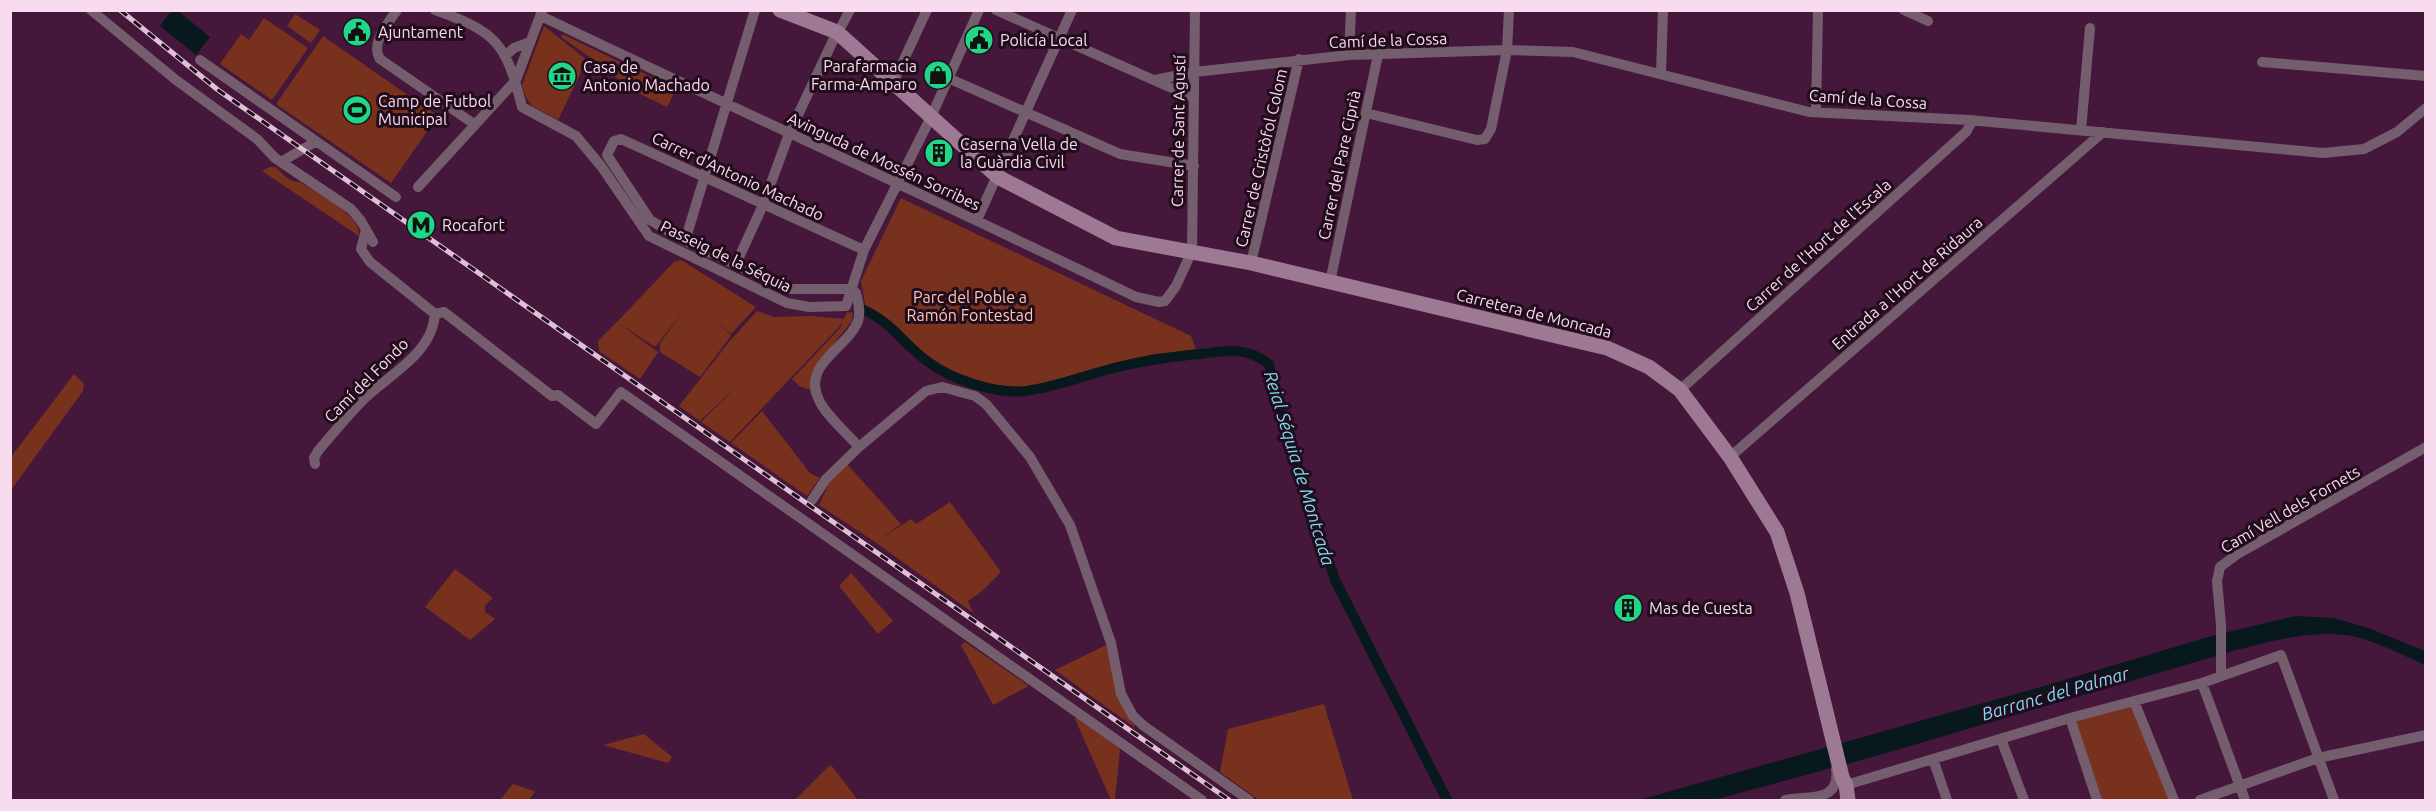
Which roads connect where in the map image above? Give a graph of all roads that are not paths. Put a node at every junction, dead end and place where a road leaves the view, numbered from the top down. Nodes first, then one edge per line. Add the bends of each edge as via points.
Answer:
1 (91, 10) edge
2 (397, 10) edge
3 (435, 10) edge
4 (755, 10) edge
5 (780, 10) edge
6 (850, 10) edge
7 (927, 10) edge
8 (979, 10) edge
9 (996, 10) edge
10 (1072, 10) edge
11 (1195, 10) edge
12 (1351, 10) edge
13 (1509, 10) edge
14 (1663, 10) edge
15 (1818, 10) edge
16 (1904, 10) edge
17 (542, 13) edge
18 (1928, 21) dead end
19 (839, 28) junction
20 (2090, 28) dead end
21 (1060, 38) junction
22 (530, 42) junction
23 (1508, 50) junction
24 (506, 55) junction
25 (1349, 55) junction
26 (1378, 55) junction
27 (1299, 59) junction
28 (200, 60) dead end
29 (2262, 62) dead end
30 (1194, 72) junction
31 (1661, 74) junction
32 (2426, 76) edge
33 (948, 78) junction
34 (516, 80) junction
35 (1155, 80) junction
36 (893, 83) junction
37 (1194, 98) junction
38 (728, 104) junction
39 (2426, 108) edge
40 (1027, 112) junction
41 (1816, 112) junction
42 (1365, 113) junction
43 (931, 117) junction
44 (1973, 120) junction
45 (474, 124) junction
46 (2081, 130) junction
47 (2103, 132) junction
48 (789, 134) junction
49 (315, 142) junction
50 (281, 162) junction
51 (1194, 166) junction
52 (998, 177) junction
53 (704, 178) junction
54 (897, 184) junction
55 (418, 187) dead end
56 (396, 197) dead end
57 (763, 205) junction
58 (977, 220) junction
59 (366, 230) junction
60 (685, 241) junction
61 (373, 242) dead end
62 (864, 250) junction
63 (1192, 251) junction
64 (1251, 263) junction
65 (736, 264) junction
66 (1330, 282) junction
67 (850, 289) junction
68 (435, 314) junction
69 (1680, 390) junction
70 (859, 447) junction
71 (2426, 447) edge
72 (1730, 457) junction
73 (315, 464) dead end
74 (812, 500) dead end
75 (2221, 676) junction
76 (2202, 683) junction
77 (2134, 701) junction
78 (2070, 718) junction
79 (2426, 735) edge
80 (2001, 739) junction
81 (2318, 758) junction
82 (1933, 759) junction
83 (1842, 780) junction
84 (2240, 786) junction
85 (2215, 798) edge
86 (1202, 801) edge
87 (1249, 801) edge
88 (1785, 801) edge
89 (1848, 801) edge
90 (1947, 801) edge
91 (2024, 801) edge
92 (2097, 801) edge
93 (2174, 801) edge
94 (2200, 801) edge
95 (2245, 801) edge
96 (2334, 801) edge

1 - 50 street
2 - 45 street via 375,52
3 - 24 street, Passeig de la Séquia via 490,35
4 - 38 street
5 - 19 street, Carretera de Moncada
6 - 19 street
7 - 36 street
8 - 33 street
9 - 21 street
10 - 21 street
11 - 30 street, Carrer de Sant Agustí
12 - 25 street
13 - 23 street
14 - 31 street
15 - 41 street
16 - 18 street
17 - 22 street
17 - 38 street, Avinguda de Mossén Sorribes
19 - 36 street, Carretera de Moncada
19 - 48 street
20 - 46 street
21 - 35 street
21 - 40 street
22 - 24 street
22 - 34 street
23 - 26 street, Camí de la Cossa
23 - 31 street, Camí de la Cossa via 1574,52
23 - 42 street via 1491,129 1485,139
24 - 34 street, Passeig de la Séquia
25 - 26 street, Camí de la Cossa
25 - 27 street, Camí de la Cossa
26 - 42 street, Carrer del Pare Ciprià
27 - 30 street, Camí de la Cossa
27 - 64 street, Carrer de Cristòfol Colom
28 - 49 street
29 - 32 street
30 - 35 street, Camí de la Cossa
30 - 37 street, Carrer de Sant Agustí
31 - 41 street, Camí de la Cossa
33 - 40 street
33 - 43 street
34 - 45 street
34 - 67 street, Passeig de la Séquia via 522,107 576,136 649,236 787,303 846,306
35 - 37 street
36 - 43 street, Carretera de Moncada
37 - 51 street, Carrer de Sant Agustí
38 - 48 street, Avinguda de Mossén Sorribes
38 - 53 street
39 - 47 street, Camí de la Cossa via 2397,132 2364,149 2323,153
40 - 51 street via 1120,154
40 - 52 street
41 - 44 street, Camí de la Cossa
42 - 66 street, Carrer del Pare Ciprià
43 - 52 street, Carretera de Moncada
43 - 54 street
44 - 46 street, Camí de la Cossa
44 - 69 street, Carrer de l'Hort de l'Escala via 1966,132
45 - 55 street
46 - 47 street, Camí de la Cossa
47 - 72 street, Entrada a l'Hort de Ridaura
48 - 54 street, Avinguda de Mossén Sorribes
48 - 57 street
49 - 50 street
49 - 56 street
50 - 59 street via 351,209
51 - 63 street, Carrer de Sant Agustí
52 - 58 street
52 - 63 street, Carretera de Moncada via 1116,238
53 - 57 street, Carrer d'Antonio Machado
53 - 60 street
53 - 60 street, Carrer d'Antonio Machado via 621,139 614,141 607,155 650,220
54 - 58 street, Avinguda de Mossén Sorribes
54 - 62 street
57 - 62 street, Carrer d'Antonio Machado
57 - 65 street
58 - 63 street, Avinguda de Mossén Sorribes via 1149,301 1165,301
59 - 61 street
59 - 68 street via 361,249 370,262
60 - 65 street
62 - 67 street
63 - 64 street, Carretera de Moncada
64 - 66 street, Carretera de Moncada
65 - 67 street via 788,290
66 - 69 street, Carretera de Moncada via 1607,348 1649,366
67 - 70 street via 856,293 859,304 858,321 824,360 815,390
68 - 73 street, Camí del Fondo via 434,325 414,356 363,400 318,451
68 - 86 street via 444,312 552,396 570,402 596,424 621,392
69 - 72 street, Carretera de Moncada
70 - 74 street via 826,479
70 - 87 street via 926,391 942,387 963,391 986,404 1035,464 1070,525 1111,643 1121,694 1130,712
71 - 75 street, Camí Vell dels Fornets via 2220,567 2217,580
72 - 83 street, Carretera de Moncada via 1778,532 1797,593
75 - 76 street
75 - 81 street via 2282,655
76 - 77 street
76 - 84 street
77 - 78 street
77 - 93 street
78 - 80 street
78 - 92 street
79 - 81 street
80 - 82 street
80 - 91 street
81 - 84 street
81 - 96 street
82 - 83 street
82 - 90 street
83 - 88 street via 1822,796
83 - 89 street, Carretera de Moncada
84 - 85 street
84 - 95 street
85 - 94 street

